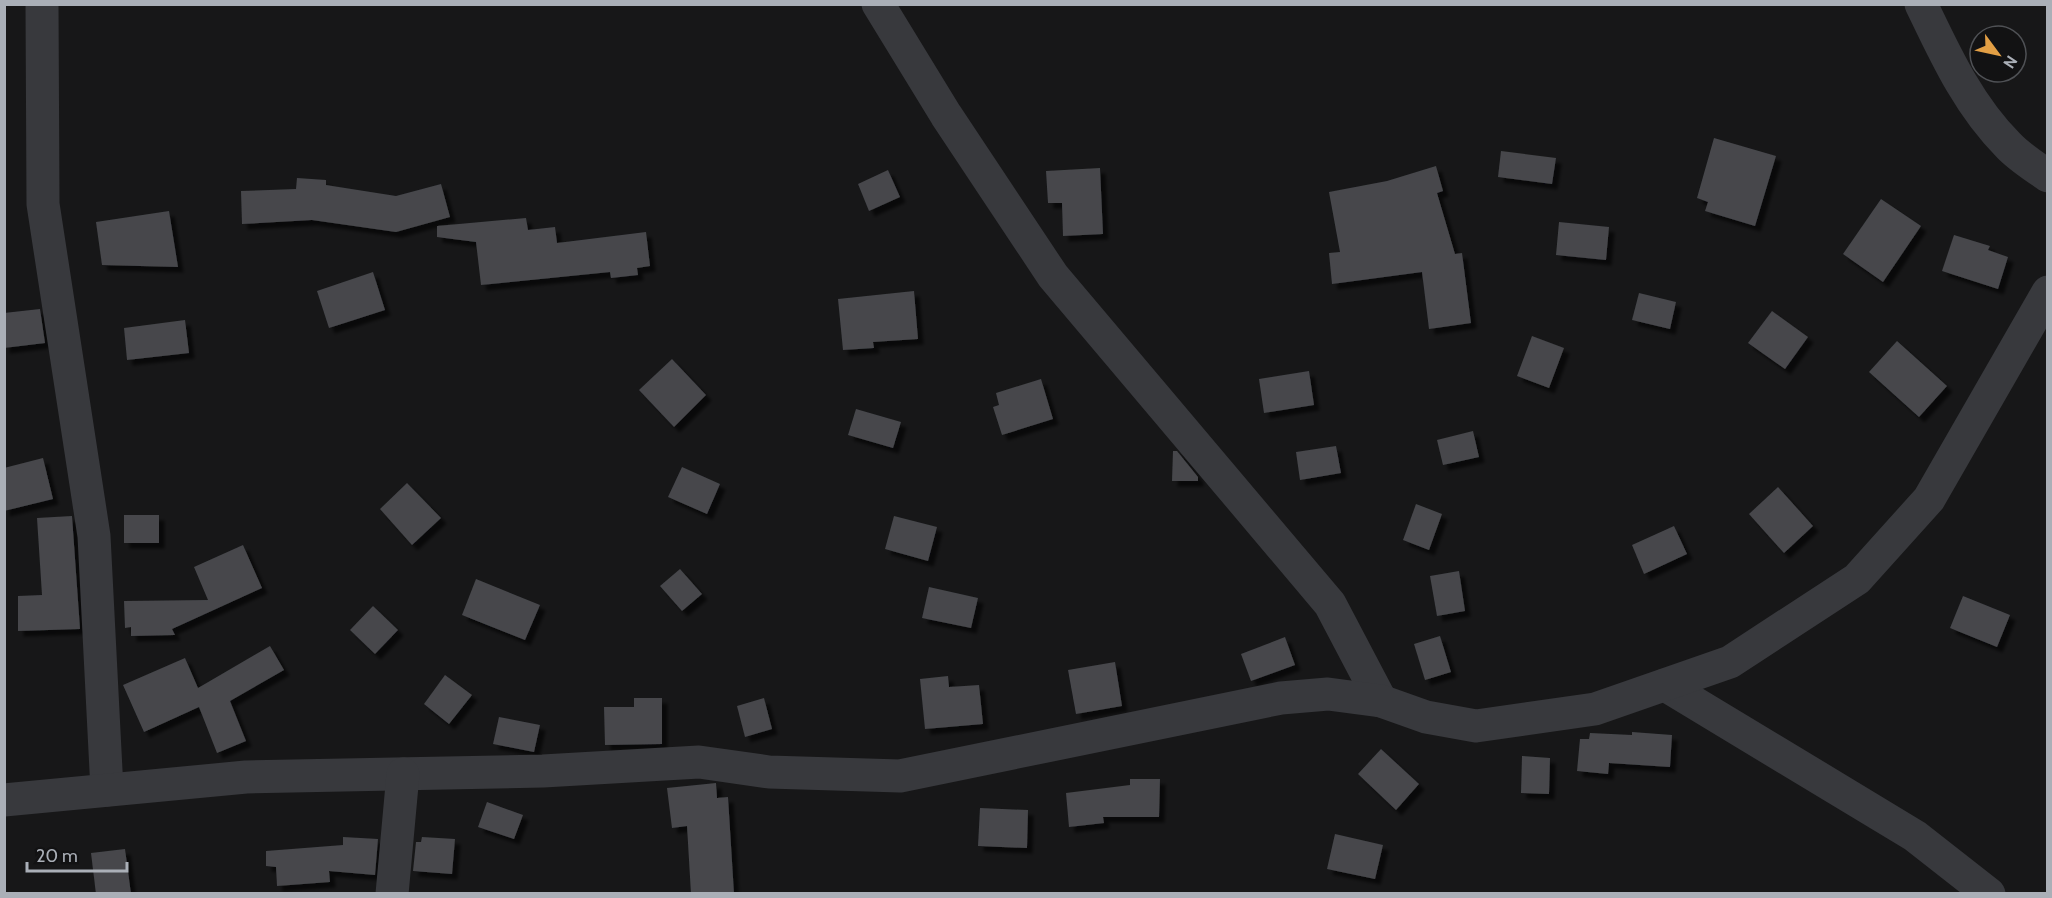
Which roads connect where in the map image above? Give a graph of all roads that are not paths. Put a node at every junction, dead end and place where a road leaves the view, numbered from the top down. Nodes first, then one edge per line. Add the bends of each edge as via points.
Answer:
1 (42, 4) edge
2 (878, 4) edge
3 (1921, 4) edge
4 (2048, 176) edge
5 (2048, 292) edge
6 (1665, 685) junction
7 (1381, 701) junction
8 (403, 774) junction
9 (107, 790) junction
10 (4, 800) edge
11 (393, 894) edge
12 (1989, 894) edge

1 - 9 street via 43,204 94,536
2 - 7 street via 1053,276 1330,604
3 - 4 street via 1976,108 2008,146
5 - 6 street via 1929,499 1857,579 1730,662
6 - 7 street via 1595,709 1476,726 1426,717
6 - 12 street via 1915,836
7 - 8 street via 1328,694 1281,698 900,776 770,772 699,762
8 - 9 street via 246,777
8 - 11 street
9 - 10 street

